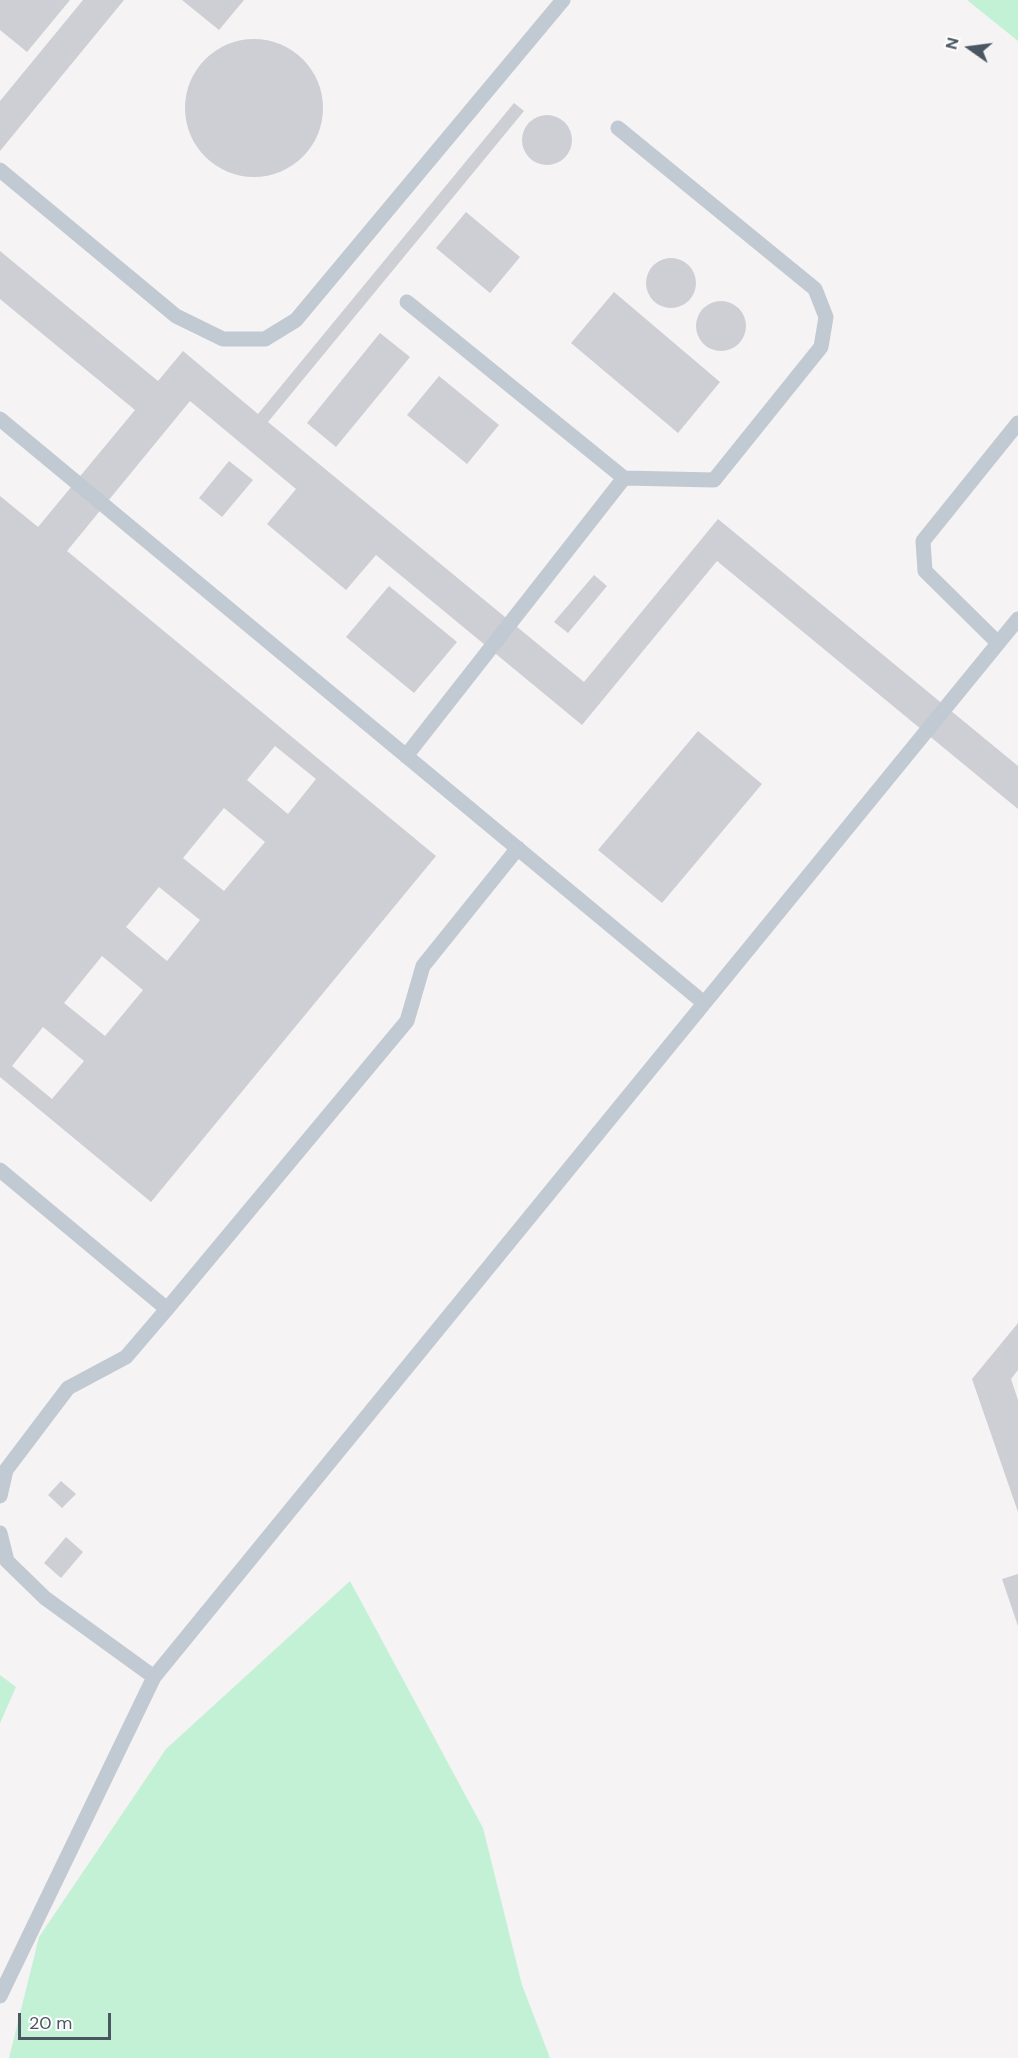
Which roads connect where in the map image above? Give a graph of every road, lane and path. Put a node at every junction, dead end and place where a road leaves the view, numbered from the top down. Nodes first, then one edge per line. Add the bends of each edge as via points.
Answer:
1 (563, 0) edge
2 (618, 128) dead end
3 (0, 170) edge
4 (407, 302) dead end
5 (0, 419) edge
6 (1018, 423) edge
7 (624, 478) junction
8 (1018, 619) edge
9 (998, 643) junction
10 (406, 756) junction
11 (518, 848) junction
12 (704, 1003) junction
13 (0, 1170) edge
14 (168, 1309) junction
15 (0, 1496) edge
16 (0, 1533) edge
17 (154, 1677) junction
18 (0, 1996) edge

1 - 3 lane via 296,320 265,339 223,339 176,316
2 - 7 lane via 815,290 826,317 821,347 714,480
4 - 7 lane
5 - 10 lane
6 - 9 lane via 923,541 925,571
7 - 10 lane
8 - 9 lane
9 - 12 lane
10 - 11 lane
11 - 12 lane
11 - 14 lane via 423,966 407,1021
12 - 17 lane
13 - 14 lane
14 - 15 lane via 126,1357 68,1388 6,1470
16 - 17 lane via 7,1561 45,1598
17 - 18 lane

